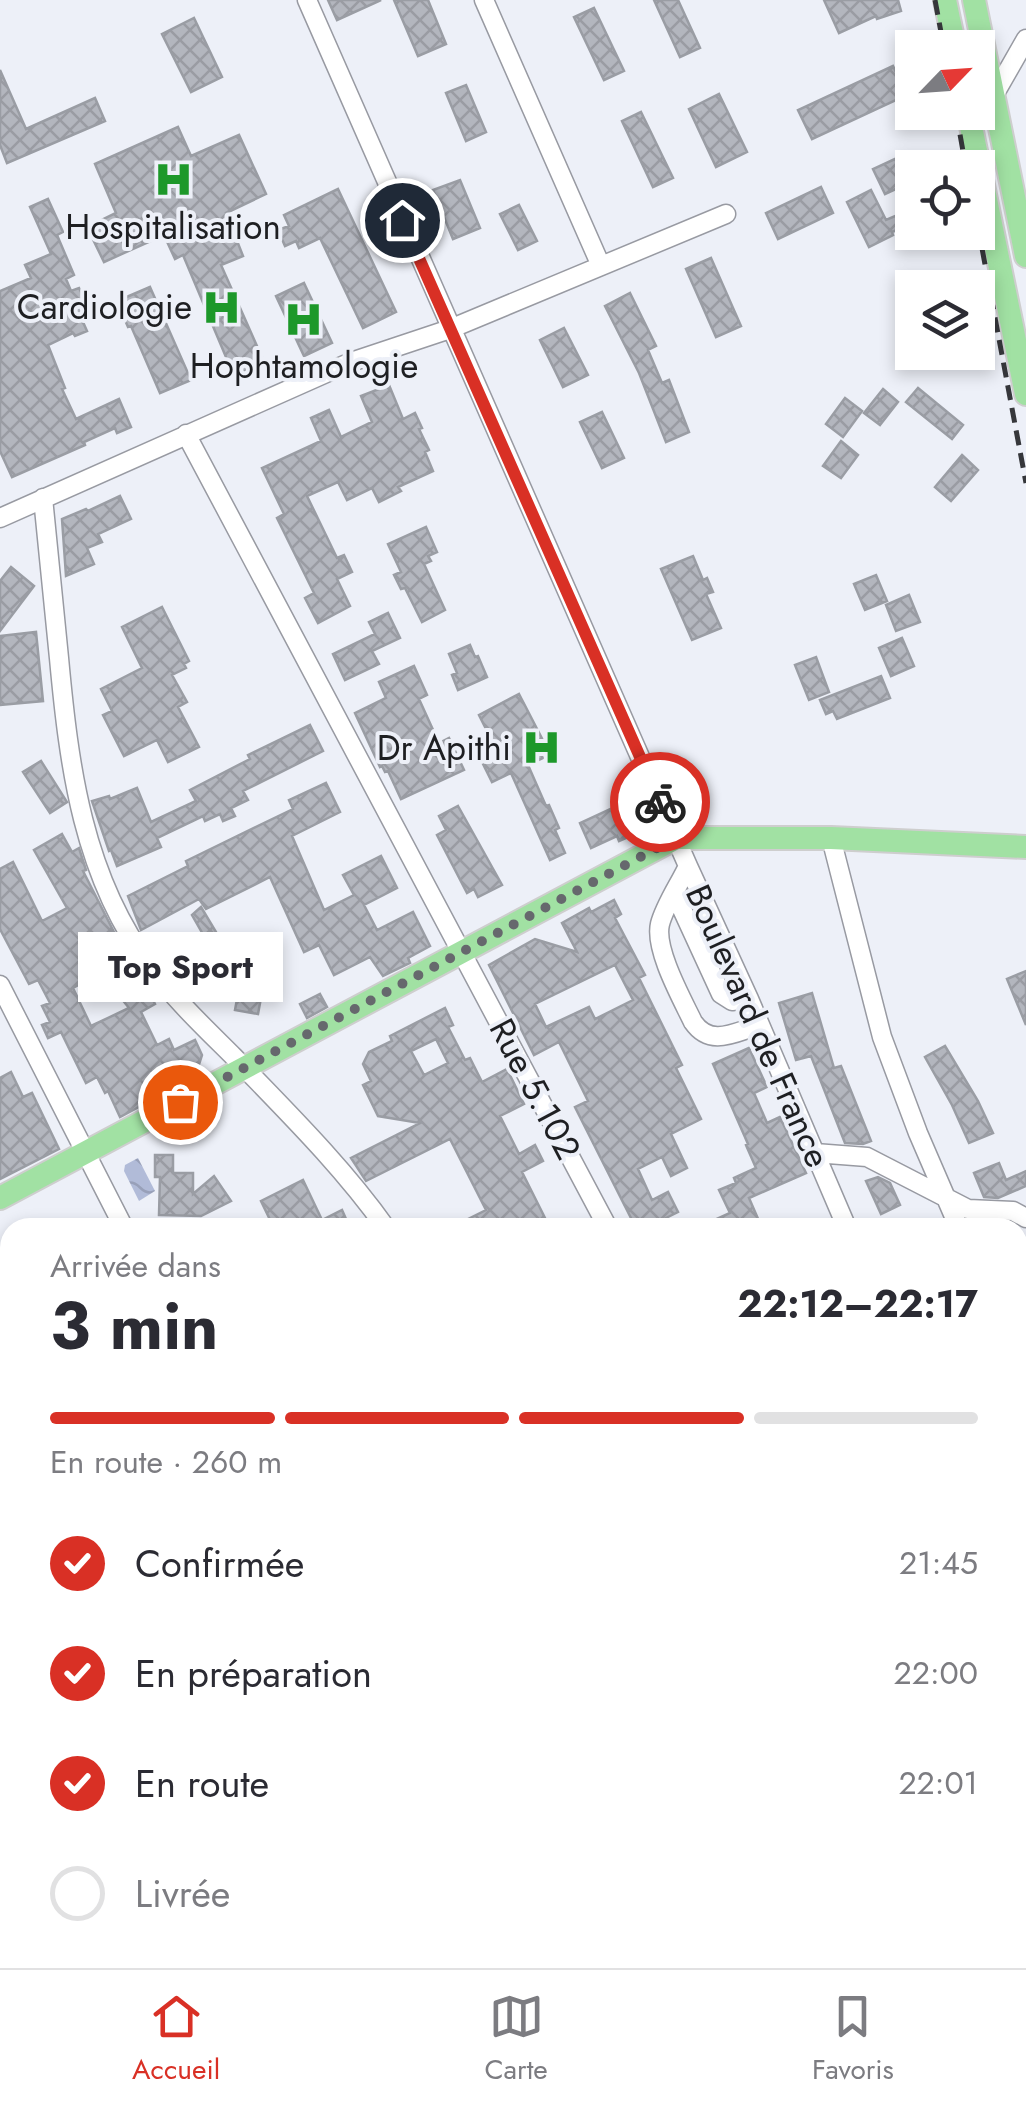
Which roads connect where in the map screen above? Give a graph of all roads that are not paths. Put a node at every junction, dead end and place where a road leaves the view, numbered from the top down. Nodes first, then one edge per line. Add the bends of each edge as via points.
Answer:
1 (307, 0) edge
2 (484, 0) edge
3 (945, 0) edge
4 (974, 0) edge
5 (951, 30) edge
6 (980, 30) edge
7 (1026, 39) edge
8 (995, 94) edge
9 (995, 101) edge
10 (972, 130) edge
11 (726, 214) dead end
12 (1026, 256) edge
13 (600, 266) junction
14 (450, 329) junction
15 (1026, 394) edge
16 (186, 434) junction
17 (43, 498) junction
18 (0, 518) edge
19 (676, 838) junction
20 (831, 838) junction
21 (1026, 847) edge
22 (688, 866) junction
23 (675, 894) junction
24 (462, 952) junction
25 (0, 985) edge
26 (750, 999) junction
27 (760, 1025) junction
28 (244, 1068) junction
29 (815, 1153) junction
30 (84, 1154) junction
31 (0, 1198) edge
32 (119, 1218) edge
33 (378, 1218) edge
34 (603, 1218) edge
35 (843, 1218) edge
36 (955, 1218) edge
37 (1026, 1218) edge

1 - 14 street, Boulevard de France
2 - 13 street
3 - 5 main road
4 - 6 main road
7 - 8 street
9 - 12 main road
10 - 15 main road
11 - 13 street
13 - 14 street
14 - 16 street via 351,362
14 - 19 street, Boulevard de France
16 - 17 street
16 - 24 street, Rue 5.102
17 - 18 street
17 - 28 street via 66,726 94,862 113,908 151,968
19 - 20 main road
19 - 22 street, Boulevard de France
19 - 24 main road
20 - 21 main road
20 - 36 street via 882,1036
22 - 23 street
22 - 26 street, Boulevard de France
23 - 26 street via 722,994 732,1001
23 - 27 street via 659,936 693,1022 708,1037
24 - 28 main road
24 - 34 street, Rue 5.102
25 - 30 street
26 - 27 street, Boulevard de France
27 - 29 street, Boulevard de France
28 - 30 main road
28 - 33 street
29 - 35 street, Boulevard de France
29 - 37 street via 867,1157 968,1209
30 - 31 main road
30 - 32 street

